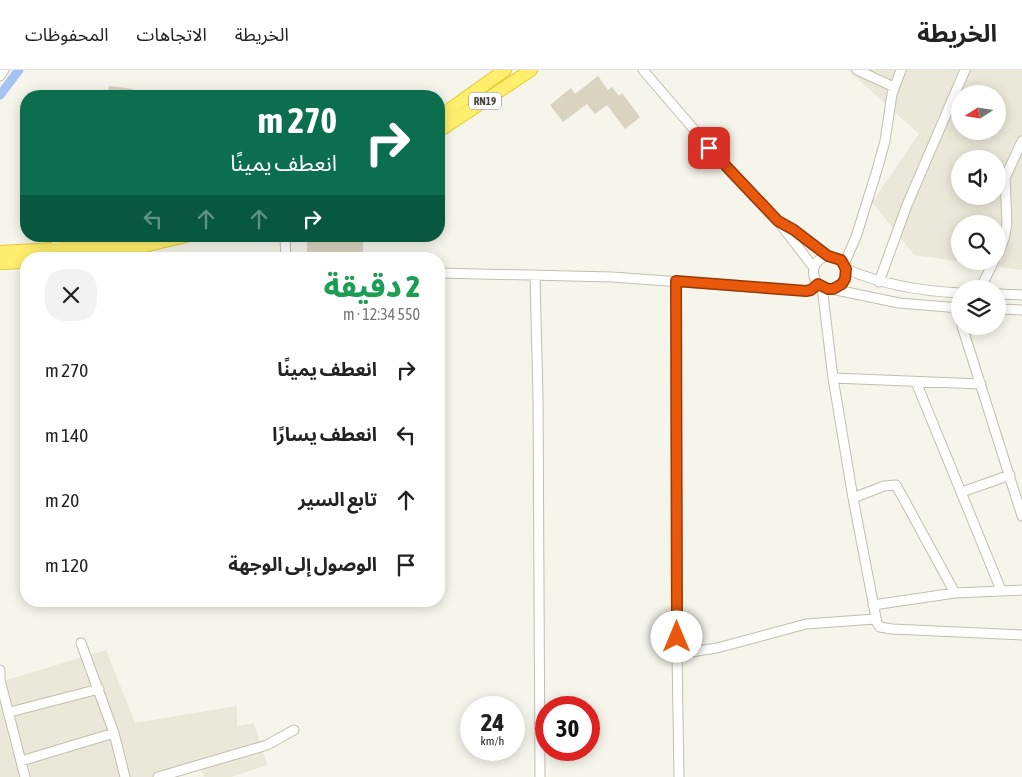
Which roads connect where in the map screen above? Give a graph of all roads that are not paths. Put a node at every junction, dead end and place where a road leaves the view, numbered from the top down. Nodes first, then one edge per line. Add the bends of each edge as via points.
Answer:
1 (4, 70) edge
2 (505, 70) edge
3 (531, 70) edge
4 (635, 70) edge
5 (857, 70) edge
6 (901, 70) edge
7 (966, 70) edge
8 (644, 73) edge
9 (0, 76) edge
10 (894, 87) junction
11 (445, 112) edge
12 (445, 127) edge
13 (1021, 145) edge
14 (778, 221) junction
15 (1006, 229) edge
16 (94, 242) edge
17 (161, 242) edge
18 (0, 252) edge
19 (64, 252) edge
20 (80, 252) edge
21 (20, 253) edge
22 (828, 256) junction
23 (20, 262) edge
24 (0, 263) edge
25 (845, 267) junction
26 (814, 268) junction
27 (445, 273) edge
28 (535, 277) junction
29 (676, 281) junction
30 (878, 282) junction
31 (820, 285) junction
32 (833, 289) junction
33 (951, 292) edge
34 (1006, 294) edge
35 (1022, 295) edge
36 (1022, 306) edge
37 (951, 307) edge
38 (1006, 309) edge
39 (1022, 310) edge
40 (965, 335) edge
41 (833, 378) junction
42 (916, 382) junction
43 (981, 384) junction
44 (1010, 476) junction
45 (962, 492) junction
46 (852, 498) junction
47 (1022, 516) edge
48 (1001, 590) junction
49 (1022, 590) edge
50 (955, 593) junction
51 (873, 605) junction
52 (875, 619) junction
53 (1022, 635) edge
54 (81, 643) dead end
55 (678, 654) junction
56 (0, 670) edge
57 (99, 689) junction
58 (10, 712) junction
59 (294, 730) dead end
60 (114, 733) junction
61 (21, 761) junction
62 (25, 777) edge
63 (125, 777) edge
64 (158, 777) edge
65 (540, 777) edge
66 (680, 777) edge

1 - 9 street
2 - 11 highway, RN19
3 - 12 highway, RN19
4 - 8 street
5 - 10 street
6 - 10 street
7 - 30 street via 907,205
8 - 14 street
10 - 25 street via 885,141
13 - 15 street via 1006,178
14 - 22 street
14 - 26 street
16 - 19 highway
17 - 20 highway
18 - 21 highway
22 - 25 street via 837,258
22 - 26 street via 820,259
23 - 24 highway
25 - 30 street
25 - 32 street via 845,279
26 - 31 street via 813,274
27 - 28 street
28 - 29 street
28 - 65 street
29 - 31 street via 806,291
29 - 55 street
30 - 33 street
31 - 32 street
31 - 41 street
32 - 37 street via 899,303
34 - 35 street
36 - 39 street
38 - 39 street
40 - 43 street
41 - 42 street
41 - 46 street
42 - 43 street
42 - 45 street
43 - 44 street
44 - 45 street
44 - 47 street
45 - 48 street
46 - 50 street via 895,485
46 - 51 street
48 - 49 street
48 - 50 street
50 - 51 street
51 - 52 street
52 - 53 street via 884,628
52 - 55 street via 806,624 717,648
54 - 57 street
55 - 66 street
56 - 58 street
57 - 58 street
57 - 60 street
58 - 61 street
59 - 64 street via 267,745
60 - 61 street
60 - 63 street
61 - 62 street

